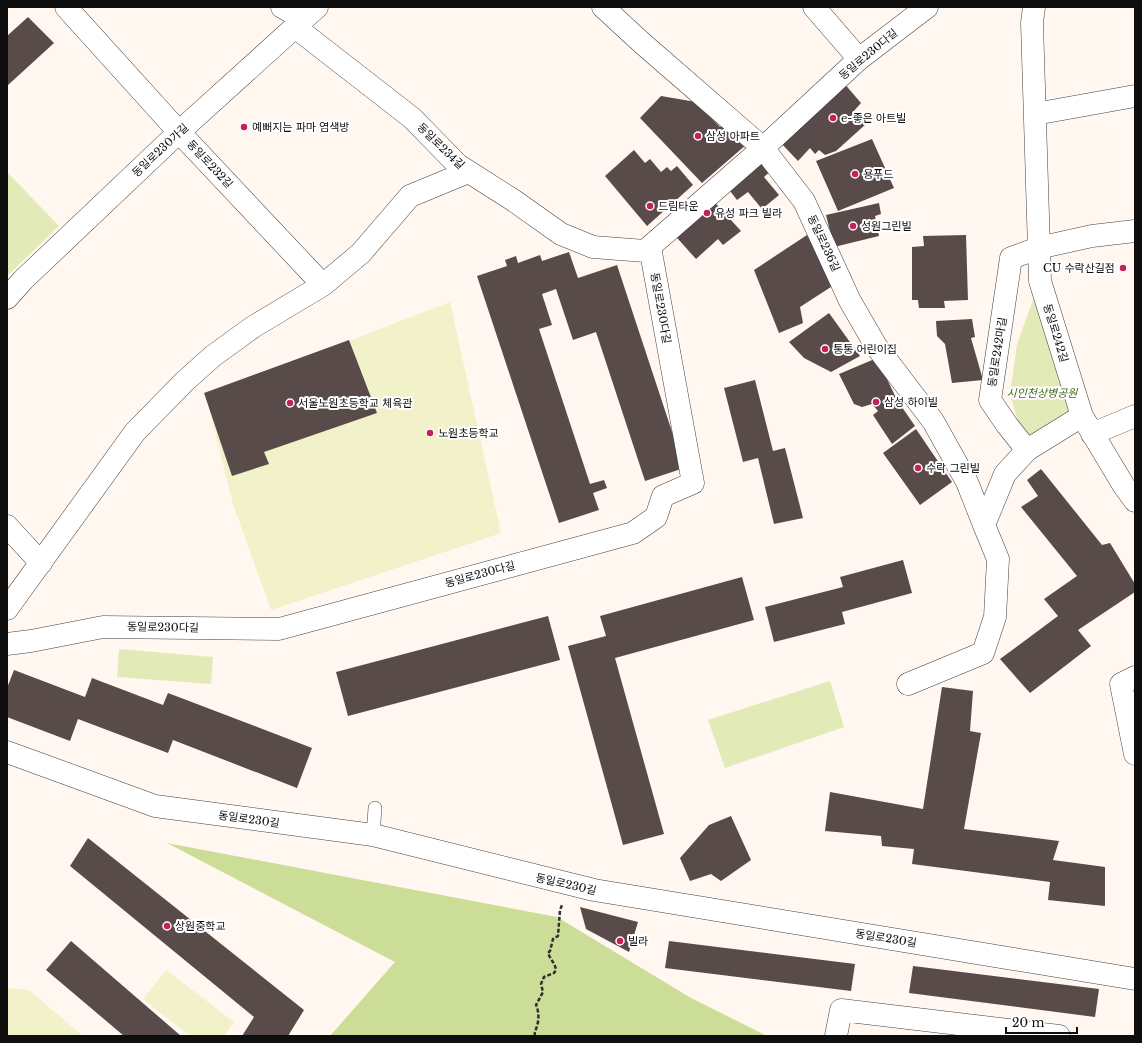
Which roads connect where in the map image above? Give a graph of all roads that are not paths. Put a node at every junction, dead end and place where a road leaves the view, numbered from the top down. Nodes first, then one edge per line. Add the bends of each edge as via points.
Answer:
1 (66, 7) edge
2 (282, 7) edge
3 (603, 7) edge
4 (814, 7) edge
5 (927, 7) edge
6 (1034, 7) edge
7 (305, 18) edge
8 (859, 59) junction
9 (1135, 96) edge
10 (1035, 114) junction
11 (179, 132) junction
12 (763, 148) junction
13 (468, 172) junction
14 (1135, 231) edge
15 (1038, 248) junction
16 (648, 249) junction
17 (323, 285) junction
18 (7, 298) edge
19 (1135, 416) edge
20 (1087, 425) junction
21 (1027, 450) junction
22 (1135, 501) edge
23 (7, 526) edge
24 (984, 526) junction
25 (41, 563) junction
26 (7, 609) edge
27 (7, 644) edge
28 (1135, 676) edge
29 (908, 684) dead end
30 (7, 752) edge
31 (1135, 754) edge
32 (375, 808) dead end
33 (372, 836) junction
34 (1135, 979) edge
35 (921, 1028) edge
36 (1047, 1035) edge
37 (836, 1036) edge

1 - 11 street, 동일로232길
2 - 7 street, 동일로234길
3 - 12 street, 동일로236길
4 - 8 street
5 - 8 street, 동일로230다길
6 - 10 street, 동일로242길 via 1032,24
7 - 11 street, 동일로230가길
7 - 13 street, 동일로234길
8 - 12 street, 동일로230다길
9 - 10 street
10 - 15 street, 동일로242길
11 - 17 street, 동일로232길
11 - 18 street, 동일로230가길
12 - 16 street, 동일로230다길
12 - 24 street, 동일로236길 via 804,201 850,301 876,346 933,421 967,482
13 - 16 street, 동일로234길 via 561,234 593,247
13 - 17 street via 410,196 361,252
14 - 15 street via 1092,236
15 - 20 street, 동일로242길 via 1040,281
15 - 21 street, 동일로242마길 via 1011,258 990,400
16 - 27 street, 동일로230다길 via 693,483 662,496 656,517 633,533 279,629 102,627
17 - 25 street via 253,327 213,356 185,381 135,432
19 - 20 street
20 - 21 street
20 - 22 street, 동일로242길
21 - 24 street via 1005,474
23 - 25 street
24 - 29 street via 998,559 995,617 983,653
25 - 26 street
28 - 31 street via 1121,684
30 - 33 street, 동일로230길 via 155,806
32 - 33 lane
33 - 34 street, 동일로230길 via 572,886
35 - 36 street
35 - 37 street via 841,1010

